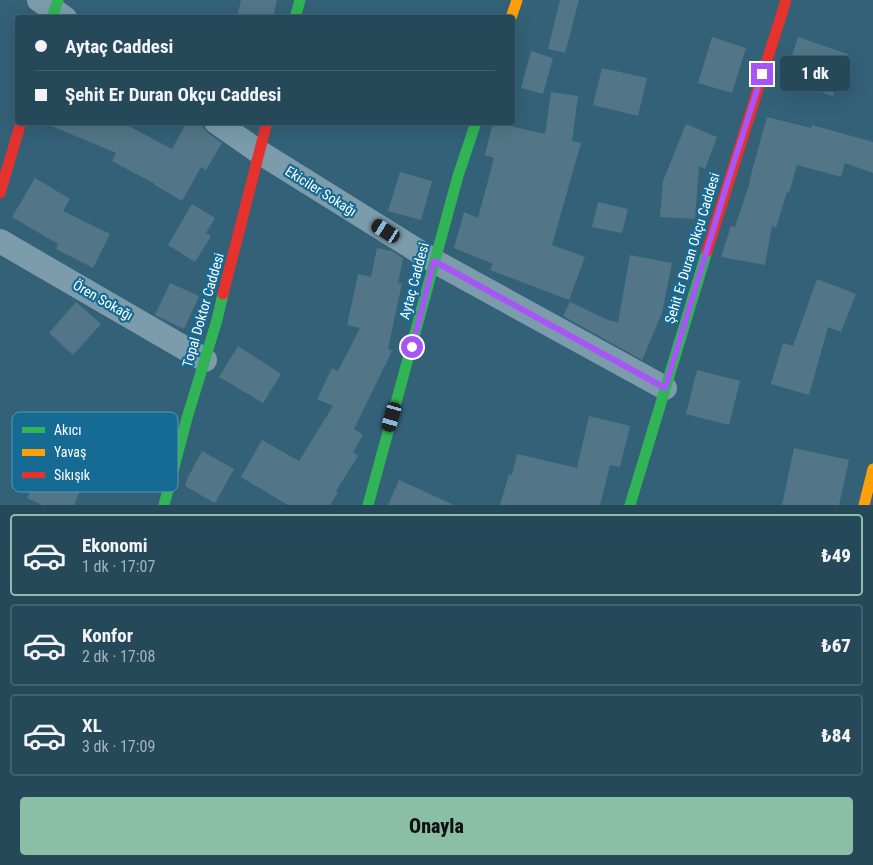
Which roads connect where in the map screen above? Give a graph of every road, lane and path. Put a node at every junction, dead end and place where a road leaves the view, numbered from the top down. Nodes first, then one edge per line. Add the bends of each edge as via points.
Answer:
1 (300, 0) edge
2 (517, 0) edge
3 (786, 0) edge
4 (297, 15) edge
5 (512, 15) edge
6 (20, 125) edge
7 (220, 125) edge
8 (266, 125) edge
9 (475, 125) edge
10 (258, 152) junction
11 (0, 192) edge
12 (0, 240) edge
13 (434, 261) junction
14 (205, 360) junction
15 (665, 388) junction
16 (178, 454) edge
17 (873, 469) edge
18 (168, 492) edge
19 (164, 505) edge
20 (368, 505) edge
21 (630, 505) edge
22 (864, 505) edge

1 - 4 street
2 - 5 street
3 - 15 street, Şehit Er Duran Okçu Caddesi
6 - 11 street
7 - 10 street, Ekiciler Sokağı
8 - 10 street, Topal Doktor Caddesi
9 - 13 street, Aytaç Caddesi
10 - 13 street, Ekiciler Sokağı
10 - 14 street, Topal Doktor Caddesi
12 - 14 street, Ören Sokağı
13 - 15 street, Ekiciler Sokağı
13 - 20 street, Aytaç Caddesi
14 - 16 street, Topal Doktor Caddesi
15 - 21 street, Şehit Er Duran Okçu Caddesi
17 - 22 street
18 - 19 street, Topal Doktor Caddesi

